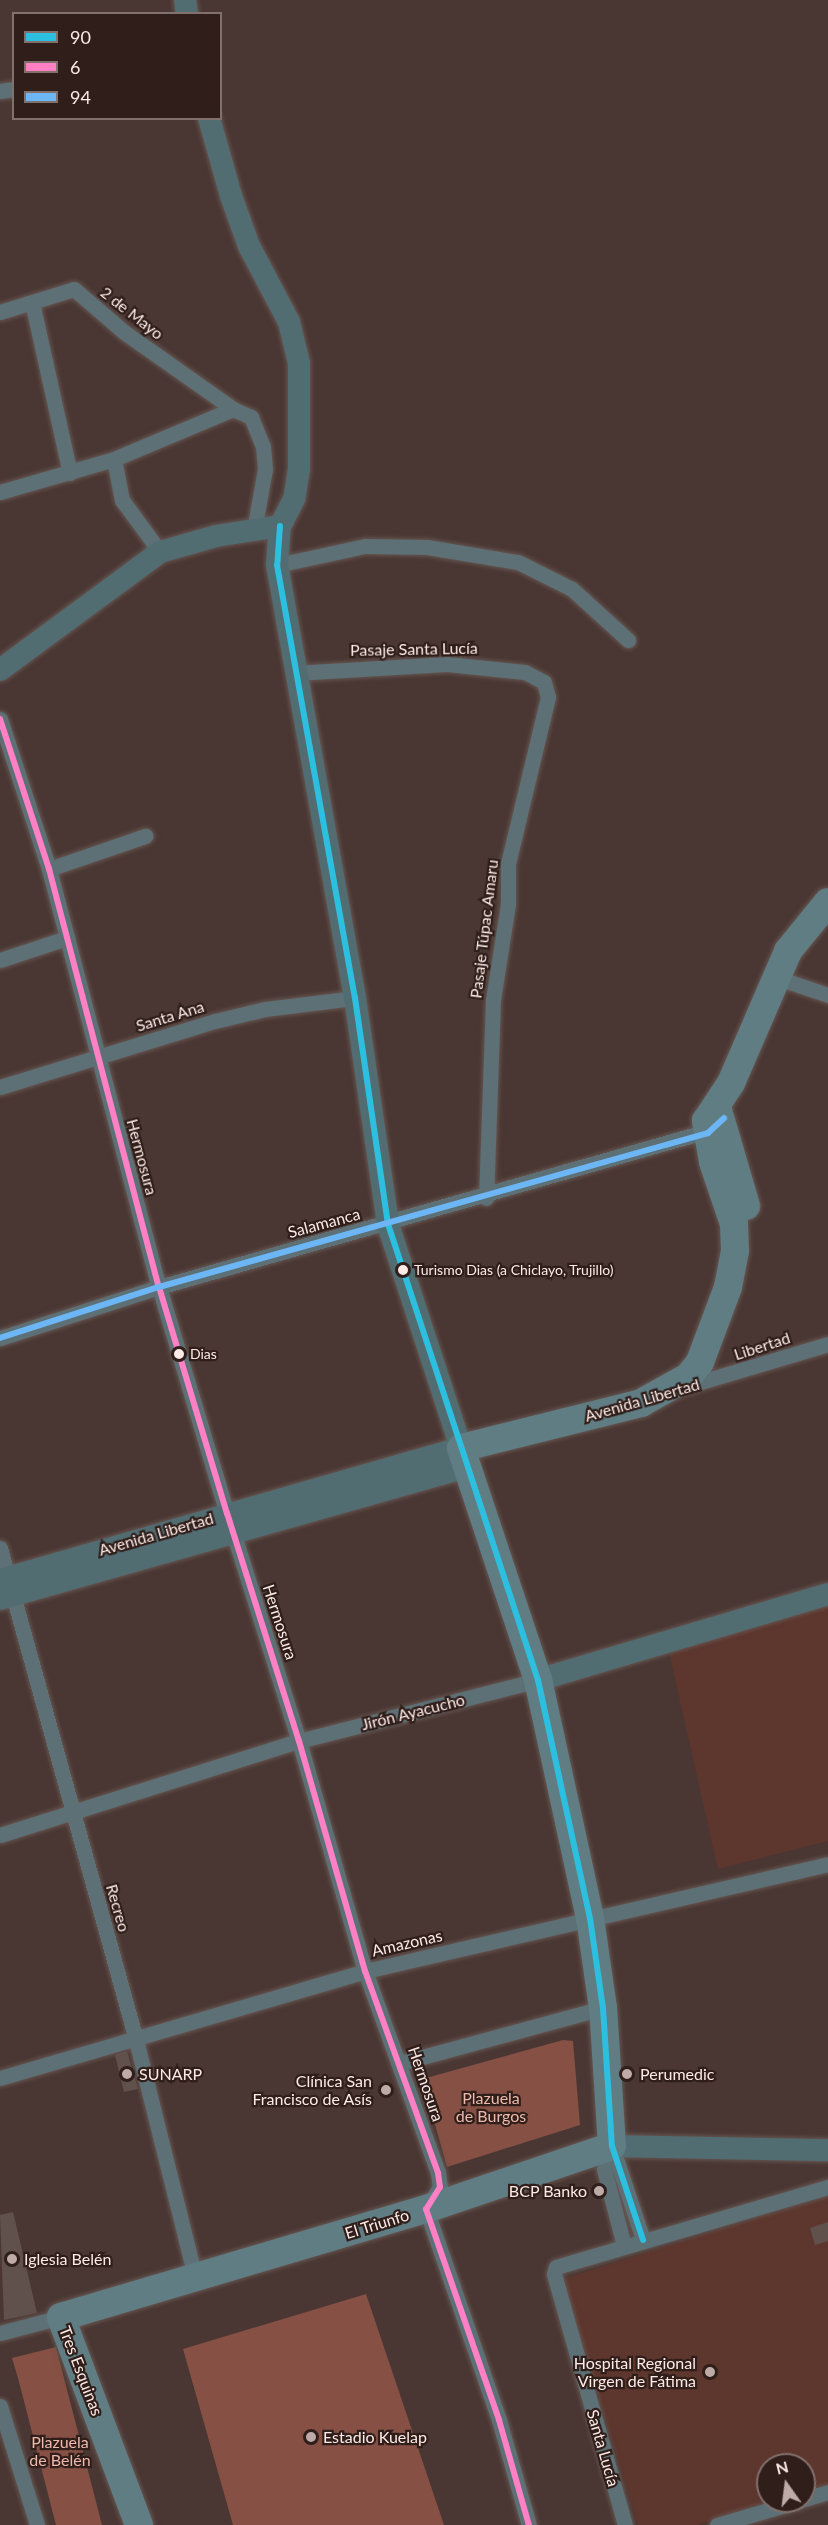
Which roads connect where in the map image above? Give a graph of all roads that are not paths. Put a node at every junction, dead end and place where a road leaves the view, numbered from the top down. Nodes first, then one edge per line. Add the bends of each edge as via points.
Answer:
1 (210, 120) edge
2 (32, 302) junction
3 (0, 312) edge
4 (233, 409) junction
5 (114, 459) junction
6 (70, 473) junction
7 (0, 492) edge
8 (280, 526) junction
9 (254, 530) junction
10 (159, 552) junction
11 (277, 565) junction
12 (628, 640) dead end
13 (0, 670) edge
14 (294, 673) junction
15 (534, 674) joint
16 (0, 719) edge
17 (145, 836) dead end
18 (49, 869) junction
19 (828, 902) edge
20 (67, 938) junction
21 (0, 960) edge
22 (778, 978) junction
23 (828, 995) edge
24 (355, 998) junction
25 (96, 1058) junction
26 (0, 1087) edge
27 (716, 1120) junction
28 (486, 1198) junction
29 (388, 1224) junction
30 (159, 1287) junction
31 (0, 1338) edge
32 (828, 1344) edge
33 (707, 1381) junction
34 (666, 1392) junction
35 (464, 1458) junction
36 (230, 1523) junction
37 (0, 1548) edge
38 (6, 1588) edge
39 (828, 1594) edge
40 (538, 1680) junction
41 (299, 1741) junction
42 (73, 1815) junction
43 (0, 1835) edge
44 (828, 1864) edge
45 (590, 1918) junction
46 (365, 1971) junction
47 (603, 2008) junction
48 (135, 2036) junction
49 (400, 2062) junction
50 (0, 2078) edge
51 (612, 2146) junction
52 (828, 2150) edge
53 (828, 2187) edge
54 (426, 2209) junction
55 (643, 2240) junction
56 (624, 2246) junction
57 (196, 2280) junction
58 (61, 2317) junction
59 (0, 2333) edge
60 (0, 2406) edge
61 (758, 2513) edge
62 (37, 2525) edge
63 (139, 2525) edge
64 (529, 2525) edge
65 (625, 2525) edge
66 (717, 2525) edge

1 - 8 street via 249,246 289,322 299,363 299,469 292,505
2 - 3 street, 2 de Mayo
2 - 4 street, 2 de Mayo via 74,289 124,332
2 - 6 street
4 - 5 street
4 - 9 street via 251,417 263,446 264,478
5 - 6 street
5 - 10 street via 122,500
6 - 7 street
8 - 9 street
8 - 11 street
9 - 10 street
10 - 13 street
11 - 12 street via 365,546 428,547 518,562 572,589
11 - 14 street
14 - 15 street, Pasaje Santa Lucía via 447,664
14 - 24 street
15 - 28 street, Pasaje Túpac Amaru via 544,682 548,697 508,864 508,904 493,1000
16 - 18 street, Hermosura
17 - 18 street
18 - 20 street, Hermosura
19 - 22 highway via 788,951
20 - 21 street
20 - 25 street, Hermosura
22 - 23 street
22 - 27 highway
24 - 25 street, Santa Ana via 265,1009
24 - 29 street
25 - 26 street, Santa Ana
25 - 30 street, Hermosura
27 - 28 street, Salamanca
27 - 33 highway via 753,1239 731,1332
27 - 34 highway via 735,1251 725,1299 700,1362
28 - 29 street, Salamanca
29 - 30 street, Salamanca
29 - 35 street
30 - 31 street, Salamanca
30 - 36 street, Hermosura
32 - 33 street, Libertad
33 - 34 street, Avenida Libertad
33 - 35 highway, Avenida Libertad via 675,1407 648,1418
34 - 35 highway, Avenida Libertad
35 - 36 street, Avenida Libertad
35 - 40 highway
36 - 38 street, Avenida Libertad
36 - 41 street, Hermosura
37 - 38 street, Recreo
38 - 42 street, Recreo
39 - 40 street, Jirón Ayacucho
40 - 41 street, Jirón Ayacucho
40 - 45 highway
41 - 42 street, Jirón Ayacucho
41 - 46 street, Hermosura
42 - 43 street, Jirón Ayacucho
42 - 48 street, Recreo
44 - 45 street, Amazonas
45 - 46 street, Amazonas
45 - 47 highway
46 - 48 street, Amazonas
46 - 49 street, Hermosura
47 - 49 street
47 - 51 highway
48 - 50 street, Amazonas
48 - 57 street, Recreo
49 - 54 street, Hermosura via 438,2173 440,2187
51 - 52 street, El Triunfo
51 - 54 highway, El Triunfo
51 - 55 street
51 - 56 street via 604,2169
53 - 55 street
54 - 57 highway, El Triunfo
54 - 64 street via 499,2420
55 - 56 street
56 - 65 street, Santa Lucía via 556,2267 554,2274
57 - 58 highway, El Triunfo
58 - 59 street, El Triunfo
58 - 63 highway, Tres Esquinas
60 - 62 street
61 - 66 street

